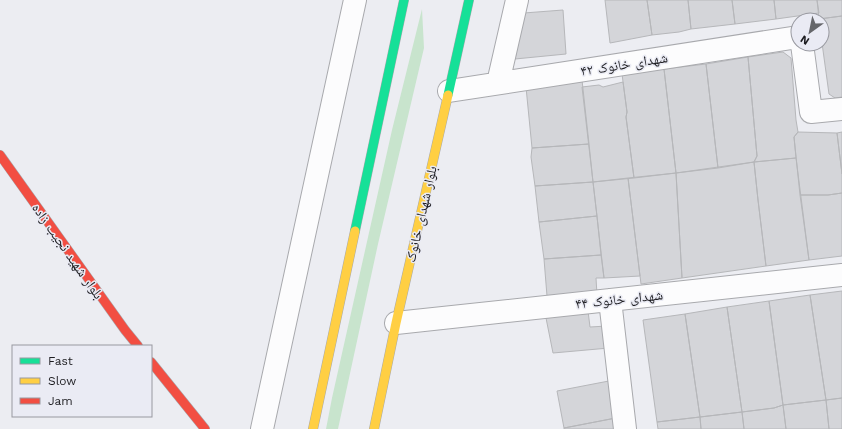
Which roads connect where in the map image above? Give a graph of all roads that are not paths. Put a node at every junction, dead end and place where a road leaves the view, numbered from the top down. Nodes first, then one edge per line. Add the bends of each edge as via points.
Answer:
1 (355, 0) edge
2 (404, 0) edge
3 (469, 0) edge
4 (517, 0) edge
5 (790, 38) edge
6 (803, 52) edge
7 (498, 83) junction
8 (449, 91) junction
9 (842, 109) edge
10 (0, 155) edge
11 (842, 275) edge
12 (610, 300) junction
13 (396, 323) junction
14 (137, 345) edge
15 (152, 363) edge
16 (205, 429) edge
17 (262, 429) edge
18 (313, 429) edge
19 (374, 429) edge
20 (625, 429) edge

1 - 17 street
2 - 18 main road
3 - 8 main road, بلوار شهدای خانوک
4 - 7 street
5 - 7 street, شهدای خانوک ۴۲
6 - 9 street via 811,112
7 - 8 street, شهدای خانوک ۴۲
8 - 13 main road, بلوار شهدای خانوک
10 - 14 main road, بلوار شهید نجیب زاده
11 - 12 street, ۴۴ شهدای خانوک
12 - 13 street, ۴۴ شهدای خانوک
12 - 20 street
13 - 19 main road, بلوار شهدای خانوک
15 - 16 main road

